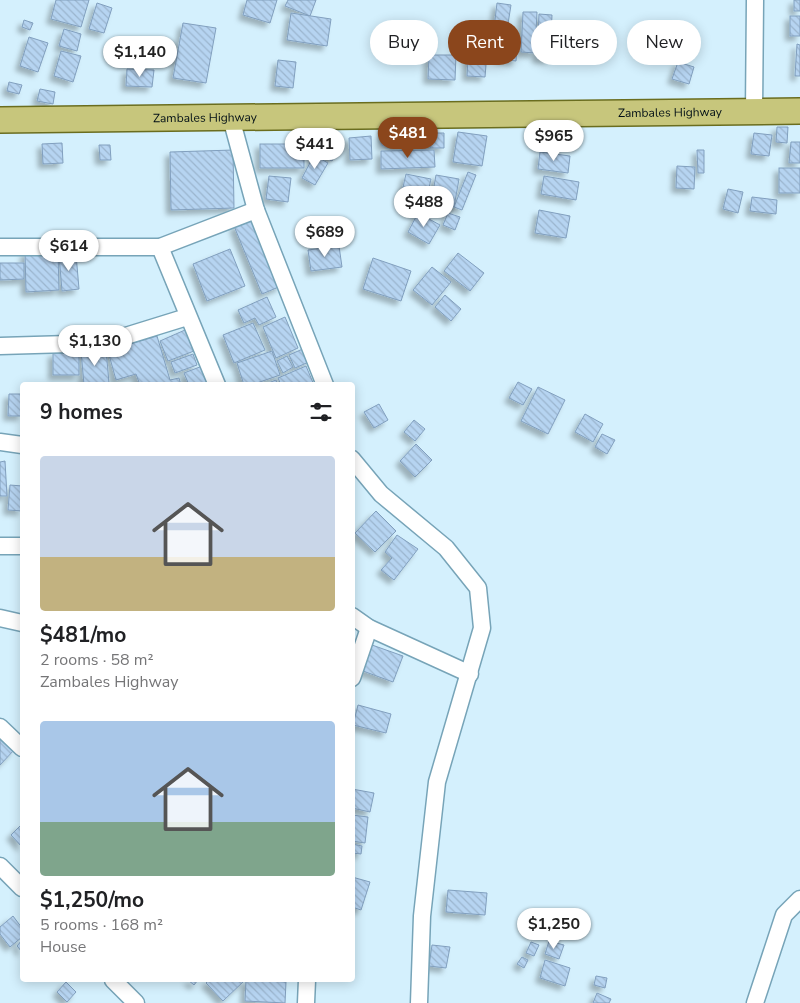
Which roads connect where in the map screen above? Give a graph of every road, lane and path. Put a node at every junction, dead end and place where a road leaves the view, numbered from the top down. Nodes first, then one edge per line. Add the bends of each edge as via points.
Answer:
1 (755, 0) edge
2 (754, 111) junction
3 (800, 111) edge
4 (231, 118) junction
5 (0, 120) edge
6 (256, 210) junction
7 (0, 247) edge
8 (160, 247) junction
9 (187, 317) junction
10 (0, 346) edge
11 (216, 382) edge
12 (324, 382) edge
13 (0, 442) edge
14 (20, 445) edge
15 (355, 462) edge
16 (0, 546) edge
17 (20, 546) edge
18 (0, 618) edge
19 (355, 618) edge
20 (20, 623) edge
21 (369, 628) junction
22 (355, 669) edge
23 (470, 674) junction
24 (0, 727) edge
25 (20, 746) edge
26 (0, 866) edge
27 (20, 886) edge
28 (800, 899) edge
29 (115, 982) edge
30 (307, 982) edge
31 (136, 1003) edge
32 (306, 1003) edge
33 (419, 1003) edge
34 (755, 1003) edge

1 - 2 street
2 - 3 main road, Zambales Highway
2 - 4 main road, Zambales Highway
4 - 5 main road, Zambales Highway
4 - 6 street
6 - 8 street
6 - 12 street
7 - 8 street
8 - 9 street
9 - 10 street via 103,343
9 - 11 street
13 - 14 street
15 - 23 street via 382,494 446,548 478,588 482,628
16 - 17 street
18 - 20 street
19 - 21 street
21 - 22 street
21 - 23 street
23 - 33 street via 438,782 422,916
24 - 25 street
26 - 27 street
28 - 34 street via 784,915
29 - 31 street
30 - 32 street

